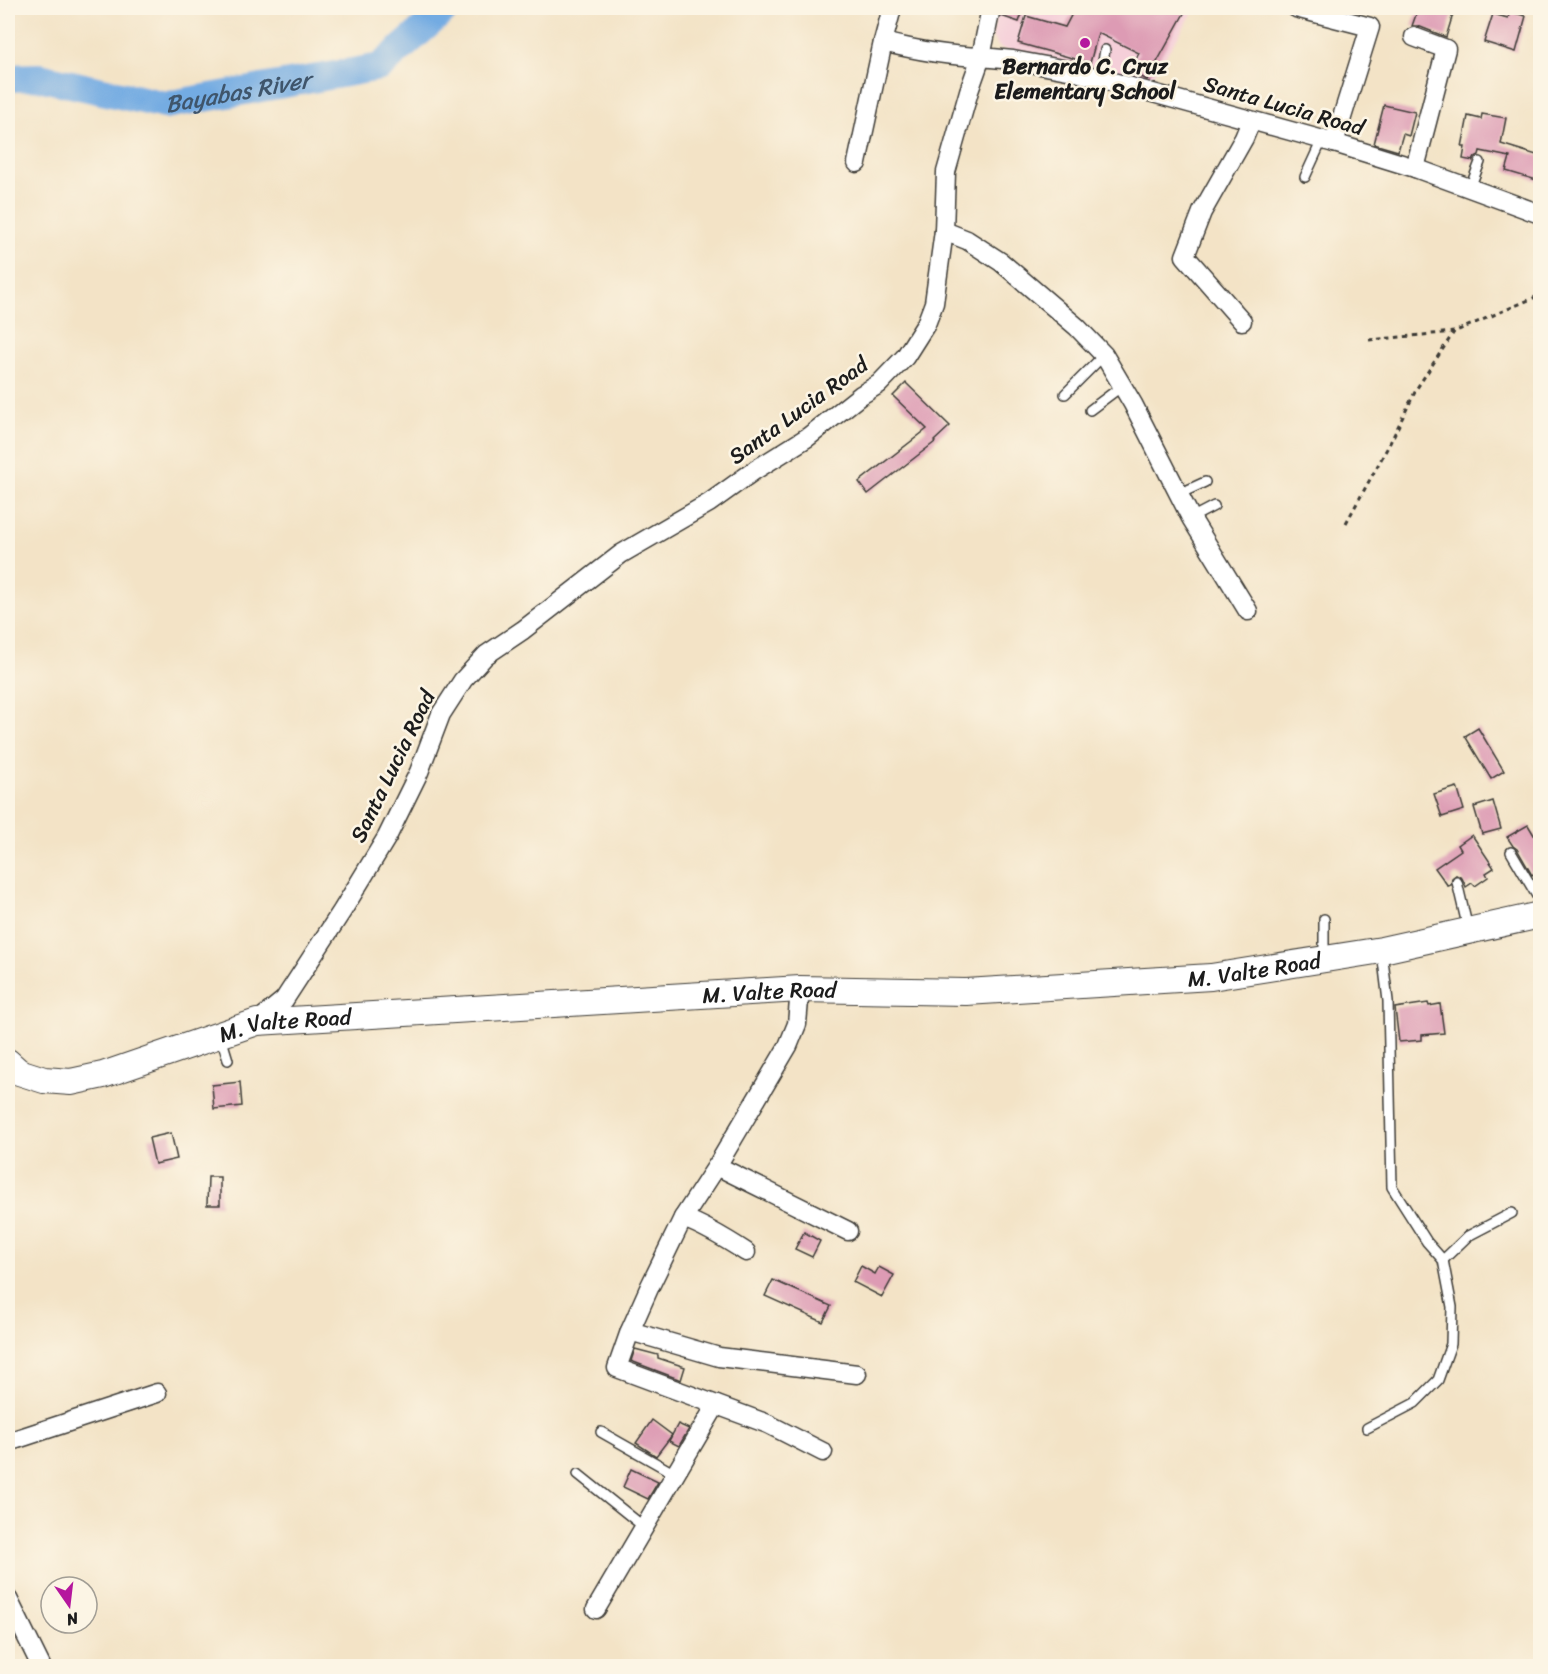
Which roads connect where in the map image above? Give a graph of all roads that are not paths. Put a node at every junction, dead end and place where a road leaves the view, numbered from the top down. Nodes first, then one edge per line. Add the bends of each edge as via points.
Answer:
1 (892, 8) edge
2 (992, 8) edge
3 (1296, 8) edge
4 (1414, 37) dead end
5 (883, 42) junction
6 (1106, 50) dead end
7 (981, 57) junction
8 (1100, 78) junction
9 (1251, 121) junction
10 (1328, 142) junction
11 (1480, 162) dead end
12 (856, 163) dead end
13 (1415, 168) junction
14 (1305, 177) dead end
15 (1470, 188) junction
16 (1540, 214) edge
17 (944, 231) junction
18 (1242, 321) dead end
19 (1104, 355) junction
20 (1122, 386) junction
21 (1065, 394) dead end
22 (1090, 410) dead end
23 (1205, 482) dead end
24 (1179, 494) junction
25 (1214, 506) dead end
26 (1191, 518) junction
27 (1248, 611) dead end
28 (1511, 852) dead end
29 (1457, 882) dead end
30 (1540, 901) edge
31 (1540, 915) edge
32 (1324, 919) dead end
33 (1468, 932) junction
34 (1382, 950) junction
35 (1324, 959) junction
36 (800, 989) junction
37 (256, 1022) junction
38 (221, 1035) junction
39 (228, 1060) dead end
40 (11, 1073) edge
41 (717, 1166) junction
42 (1512, 1213) dead end
43 (682, 1218) junction
44 (848, 1231) dead end
45 (746, 1252) dead end
46 (1443, 1260) junction
47 (630, 1331) junction
48 (856, 1374) dead end
49 (157, 1393) dead end
50 (716, 1405) junction
51 (1367, 1428) dead end
52 (601, 1432) dead end
53 (8, 1442) edge
54 (823, 1452) dead end
55 (578, 1474) dead end
56 (675, 1474) junction
57 (644, 1527) junction
58 (8, 1599) edge
59 (596, 1609) dead end
60 (41, 1666) edge

1 - 5 street
2 - 7 street
3 - 10 street via 1371,27
4 - 13 street via 1446,49
5 - 7 street via 908,49
5 - 12 street
6 - 8 lane
7 - 8 street, Santa Lucia Road
7 - 17 street, Santa Lucia Road via 946,172
8 - 9 street, Santa Lucia Road
9 - 10 street, Santa Lucia Road
9 - 18 street via 1202,212 1185,256
10 - 13 street, Santa Lucia Road
10 - 14 lane
11 - 15 lane
13 - 15 street, Santa Lucia Road
15 - 16 street, Santa Lucia Road
17 - 19 street via 967,240 1001,262
17 - 37 street, Santa Lucia Road via 934,303 926,324 905,357 879,384 709,503 621,554 486,655 463,680 441,714 387,837 284,1000
19 - 20 street
19 - 21 lane
20 - 22 lane
20 - 24 street
23 - 24 lane
24 - 26 street
25 - 26 lane
26 - 27 street
28 - 30 lane
29 - 33 lane
31 - 33 main road, M. Valte Road
32 - 35 lane
33 - 34 main road, M. Valte Road
34 - 35 main road, M. Valte Road
34 - 46 lane via 1388,1001 1392,1188
35 - 36 main road, M. Valte Road via 1211,977 966,992
36 - 37 main road, M. Valte Road
36 - 41 street via 797,1024 788,1046
37 - 38 main road, M. Valte Road
38 - 39 lane
38 - 40 main road, M. Valte Road via 71,1082
41 - 43 street
41 - 44 street
42 - 46 lane via 1468,1236
43 - 45 street
43 - 47 street
46 - 51 lane via 1452,1307 1451,1344 1438,1380 1415,1403
47 - 48 street via 719,1357
47 - 50 street via 617,1368
49 - 53 street
50 - 54 street via 768,1424
50 - 56 street
52 - 56 lane
55 - 57 lane
56 - 57 street
57 - 59 street
58 - 60 street

